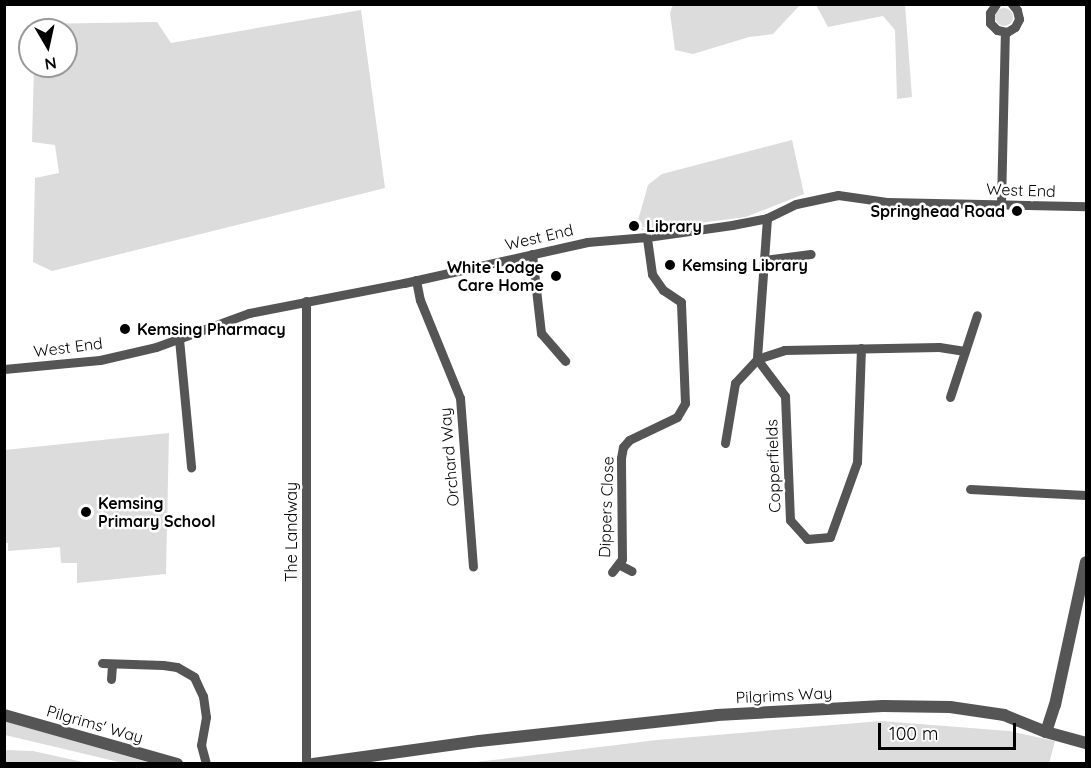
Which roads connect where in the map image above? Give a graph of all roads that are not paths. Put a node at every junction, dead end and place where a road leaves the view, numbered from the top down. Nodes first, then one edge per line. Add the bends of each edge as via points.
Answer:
1 (996, 4) edge
2 (1014, 5) edge
3 (1005, 32) junction
4 (1001, 204) junction
5 (1086, 206) edge
6 (767, 218) junction
7 (647, 237) junction
8 (532, 254) junction
9 (812, 254) dead end
10 (764, 260) junction
11 (416, 280) junction
12 (306, 301) junction
13 (977, 315) dead end
14 (178, 339) junction
15 (861, 348) junction
16 (965, 351) junction
17 (758, 359) junction
18 (565, 362) dead end
19 (4, 369) edge
20 (950, 397) dead end
21 (725, 443) dead end
22 (191, 467) dead end
23 (970, 489) dead end
24 (1086, 495) edge
25 (620, 565) junction
26 (473, 567) dead end
27 (1086, 570) edge
28 (632, 571) dead end
29 (612, 572) dead end
30 (111, 679) dead end
31 (4, 715) edge
32 (1046, 732) junction
33 (1086, 743) edge
34 (177, 764) edge
35 (206, 764) edge
36 (306, 764) edge
37 (313, 764) edge

1 - 3 street via 990,13 990,23
2 - 3 street via 1019,14 1018,24
3 - 4 street
4 - 5 street, West End
4 - 6 street, West End via 887,202 838,195 796,204
6 - 7 street, West End
6 - 10 street
7 - 8 street, West End via 587,242
7 - 25 street, Dippers Close via 652,274 663,290 681,302 685,403 677,417 629,440 623,447
8 - 11 street, West End
8 - 18 street via 541,333
9 - 10 street
10 - 17 street
11 - 12 street, West End
11 - 26 street, Orchard Way via 420,300 460,398
12 - 14 street, West End via 249,313
12 - 36 street, The Landway
13 - 16 street
14 - 19 street, West End via 100,360
14 - 22 street
15 - 16 street via 939,346
15 - 17 street via 784,350
15 - 17 street, Copperfields via 857,462 830,537 807,539 790,520 785,396
16 - 20 street
17 - 21 street via 735,383
23 - 24 street
25 - 28 street
25 - 29 street, Dippers Close
27 - 32 street
30 - 35 street via 107,664 177,667 194,677 203,696 206,717 201,745
31 - 34 street, Pilgrims' Way
32 - 33 street, Pilgrims Way
32 - 37 street, Pilgrims Way via 1004,715 950,707 883,706 717,715

